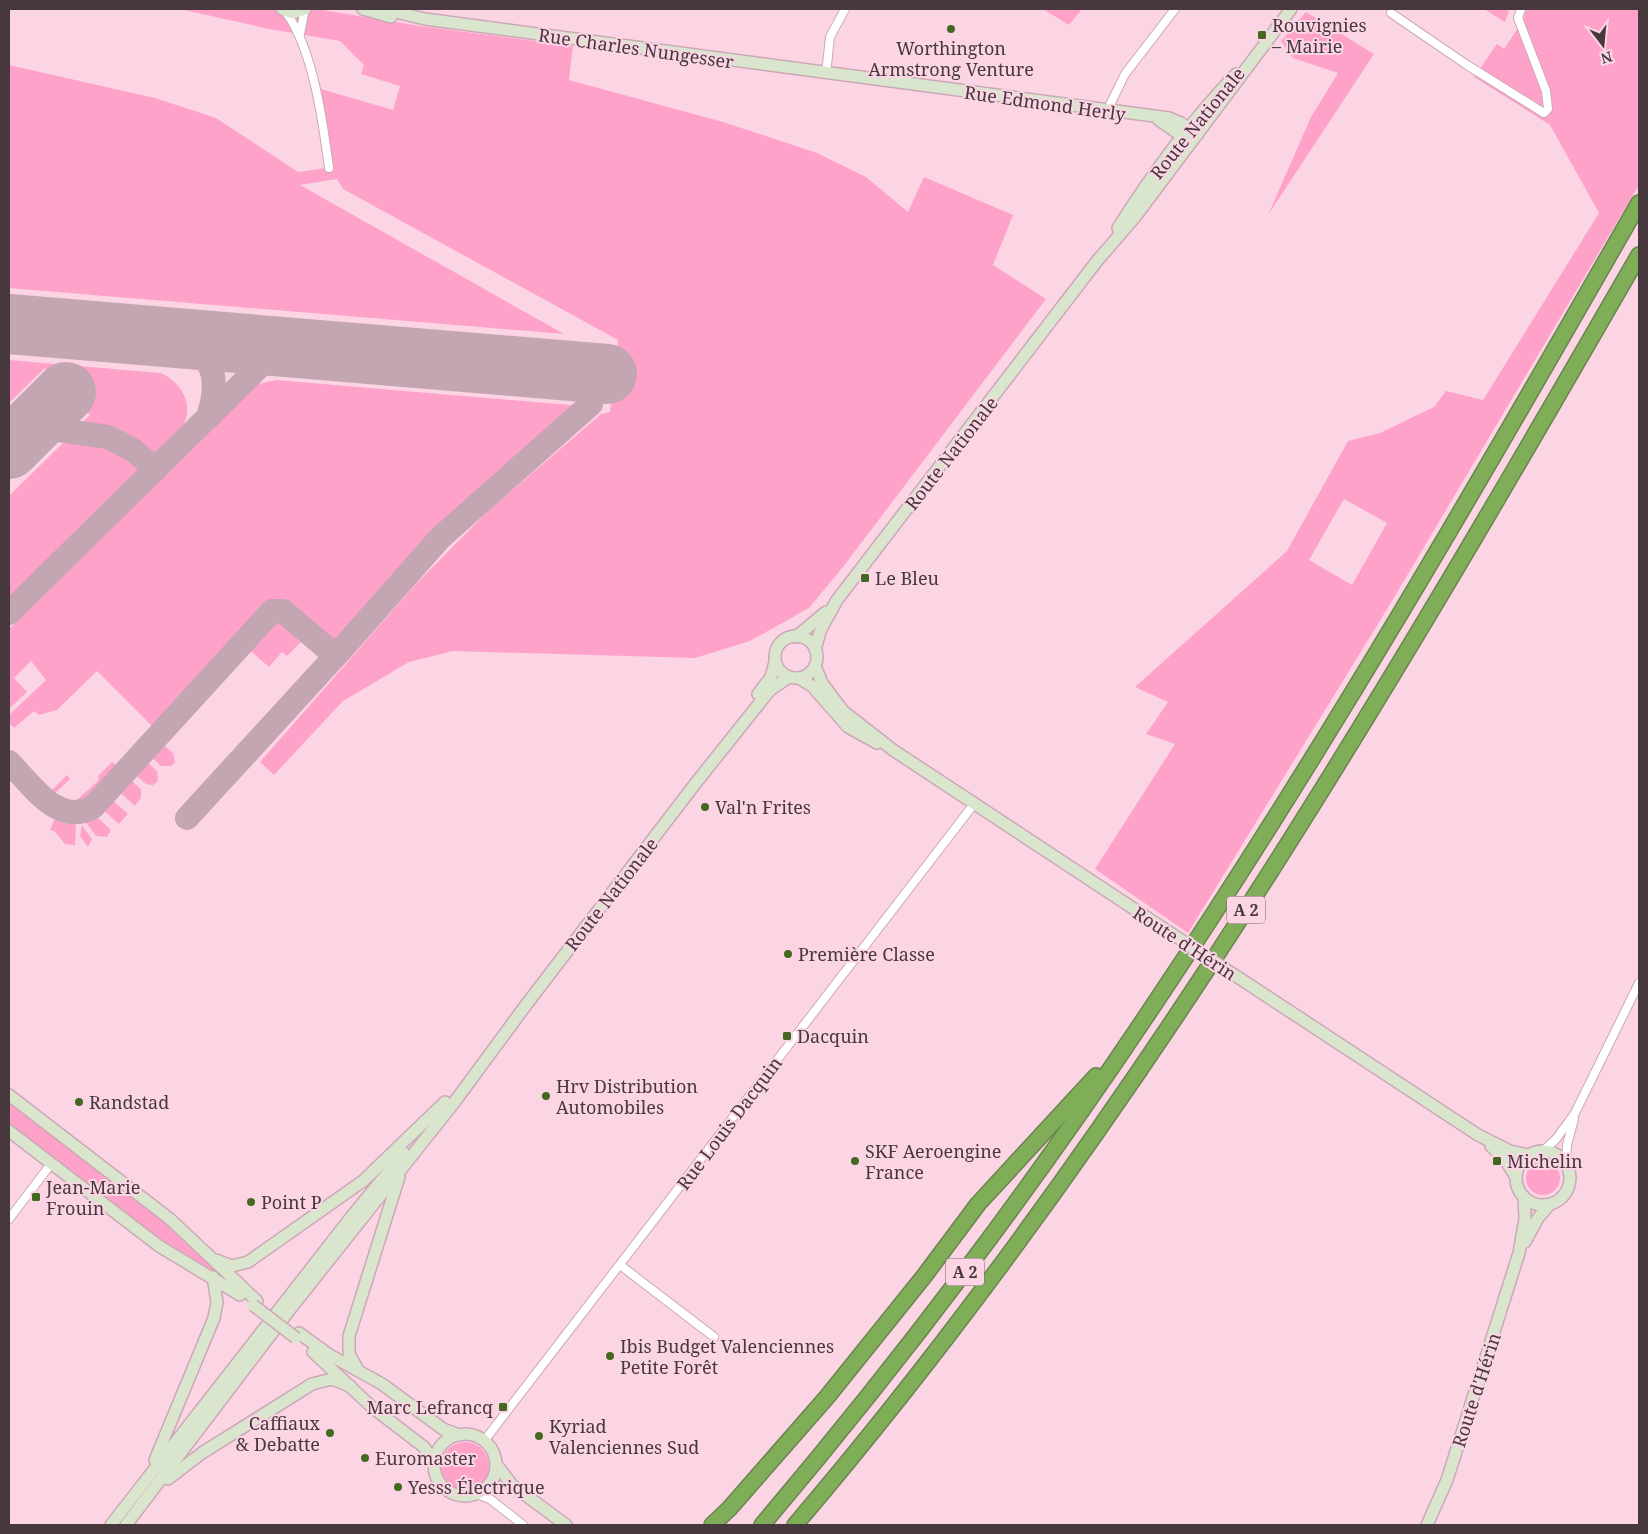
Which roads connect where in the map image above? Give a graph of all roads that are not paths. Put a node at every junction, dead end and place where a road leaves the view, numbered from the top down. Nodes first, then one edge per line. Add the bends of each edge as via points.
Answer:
1 (305, 9) edge
2 (363, 9) edge
3 (383, 9) edge
4 (845, 9) edge
5 (1175, 9) edge
6 (1291, 9) edge
7 (1521, 9) edge
8 (284, 10) edge
9 (1391, 13) dead end
10 (425, 19) junction
11 (300, 38) junction
12 (826, 74) junction
13 (848, 76) joint
14 (1107, 111) junction
15 (1190, 136) junction
16 (329, 168) dead end
17 (1639, 203) edge
18 (1639, 255) edge
19 (837, 600) junction
20 (796, 636) junction
21 (815, 649) junction
22 (775, 662) junction
23 (815, 666) junction
24 (794, 678) junction
25 (893, 750) junction
26 (696, 784) junction
27 (974, 804) junction
28 (1639, 983) edge
29 (526, 1005) junction
30 (1152, 1008) junction
31 (9, 1095) edge
32 (444, 1102) junction
33 (1576, 1113) junction
34 (9, 1131) edge
35 (1478, 1135) junction
36 (1543, 1151) junction
37 (1528, 1155) junction
38 (1566, 1163) junction
39 (51, 1164) junction
40 (404, 1166) junction
41 (1516, 1178) junction
42 (1524, 1197) junction
43 (1550, 1204) junction
44 (9, 1219) edge
45 (1520, 1253) junction
46 (210, 1258) junction
47 (620, 1265) junction
48 (213, 1277) junction
49 (255, 1303) junction
50 (297, 1336) junction
51 (714, 1337) dead end
52 (358, 1370) junction
53 (350, 1386) junction
54 (459, 1435) junction
55 (484, 1441) junction
56 (434, 1463) junction
57 (496, 1464) junction
58 (141, 1487) junction
59 (477, 1494) junction
60 (147, 1499) junction
61 (111, 1525) edge
62 (126, 1525) edge
63 (523, 1525) edge
64 (566, 1525) edge
65 (712, 1525) edge
66 (762, 1525) edge
67 (796, 1525) edge
68 (1427, 1525) edge

1 - 8 street via 298,13
1 - 11 street
2 - 10 street, Rue Charles Nungesser via 390,17
3 - 10 street, Rue Charles Nungesser
4 - 12 street via 830,37
5 - 14 street via 1125,74
6 - 15 street, Route Nationale via 1218,93
7 - 9 street via 1518,18 1546,91 1548,109 1544,114
8 - 11 street
10 - 12 street, Rue Charles Nungesser
11 - 16 street via 317,98
12 - 13 street, Rue Charles Nungesser
13 - 14 street, Rue Edmond Herly
14 - 15 street, Rue Edmond Herly via 1174,120
15 - 19 street, Route Nationale via 1142,191 1097,262
17 - 30 highway, A 2 via 1389,632 1278,813
18 - 67 highway, A 2 via 1389,682 1180,1011 991,1280
19 - 20 street via 813,625
19 - 21 street, Route Nationale via 821,629
20 - 21 street via 808,640
20 - 22 street via 779,645
21 - 23 street
22 - 24 street via 780,672
22 - 26 street, Route Nationale via 766,684
23 - 24 street via 807,675
23 - 25 street, Route d'Hérin via 822,683 843,711
24 - 25 street, Route d'Hérin via 812,686 855,733
24 - 26 street, Route Nationale via 770,690
25 - 27 street, Route d'Hérin
26 - 29 street, Route Nationale
27 - 35 street, Route d'Hérin, bridge
27 - 47 street, Rue Louis Dacquin
28 - 33 street
29 - 32 street
29 - 40 street
30 - 65 highway via 1094,1078 974,1208 828,1397 730,1509
30 - 66 highway, A 2 via 962,1276 869,1396
31 - 46 street via 170,1219
32 - 46 street via 363,1181 248,1262 232,1266
32 - 58 street
33 - 36 street
33 - 38 street via 1567,1145
34 - 39 street
35 - 37 street, Route d'Hérin via 1510,1151
35 - 41 street, Route d'Hérin via 1501,1156
36 - 37 street
36 - 38 street via 1554,1153
37 - 41 street via 1518,1167
38 - 43 street via 1569,1187 1562,1197
39 - 44 street
39 - 48 street via 159,1246
40 - 52 street via 349,1336 349,1354
40 - 60 street via 291,1308
41 - 42 street
42 - 43 street via 1538,1205
42 - 45 street, Route d'Hérin via 1525,1219
43 - 45 street, Route d'Hérin via 1538,1218
45 - 68 street, Route d'Hérin via 1447,1480
46 - 49 street
47 - 51 street
47 - 55 street, Rue Louis Dacquin
48 - 49 street
48 - 58 street via 217,1302 214,1318
49 - 50 street, bridge
50 - 52 street
50 - 53 street
52 - 54 street via 443,1429
53 - 56 street via 424,1447
53 - 60 street via 332,1379 312,1384 202,1453
54 - 55 street via 470,1435
54 - 56 street via 443,1444
55 - 57 street via 492,1450
56 - 59 street via 436,1476 447,1490 461,1496
57 - 59 street via 492,1480
57 - 64 street via 512,1485
58 - 61 street
59 - 63 street via 490,1499
60 - 62 street

